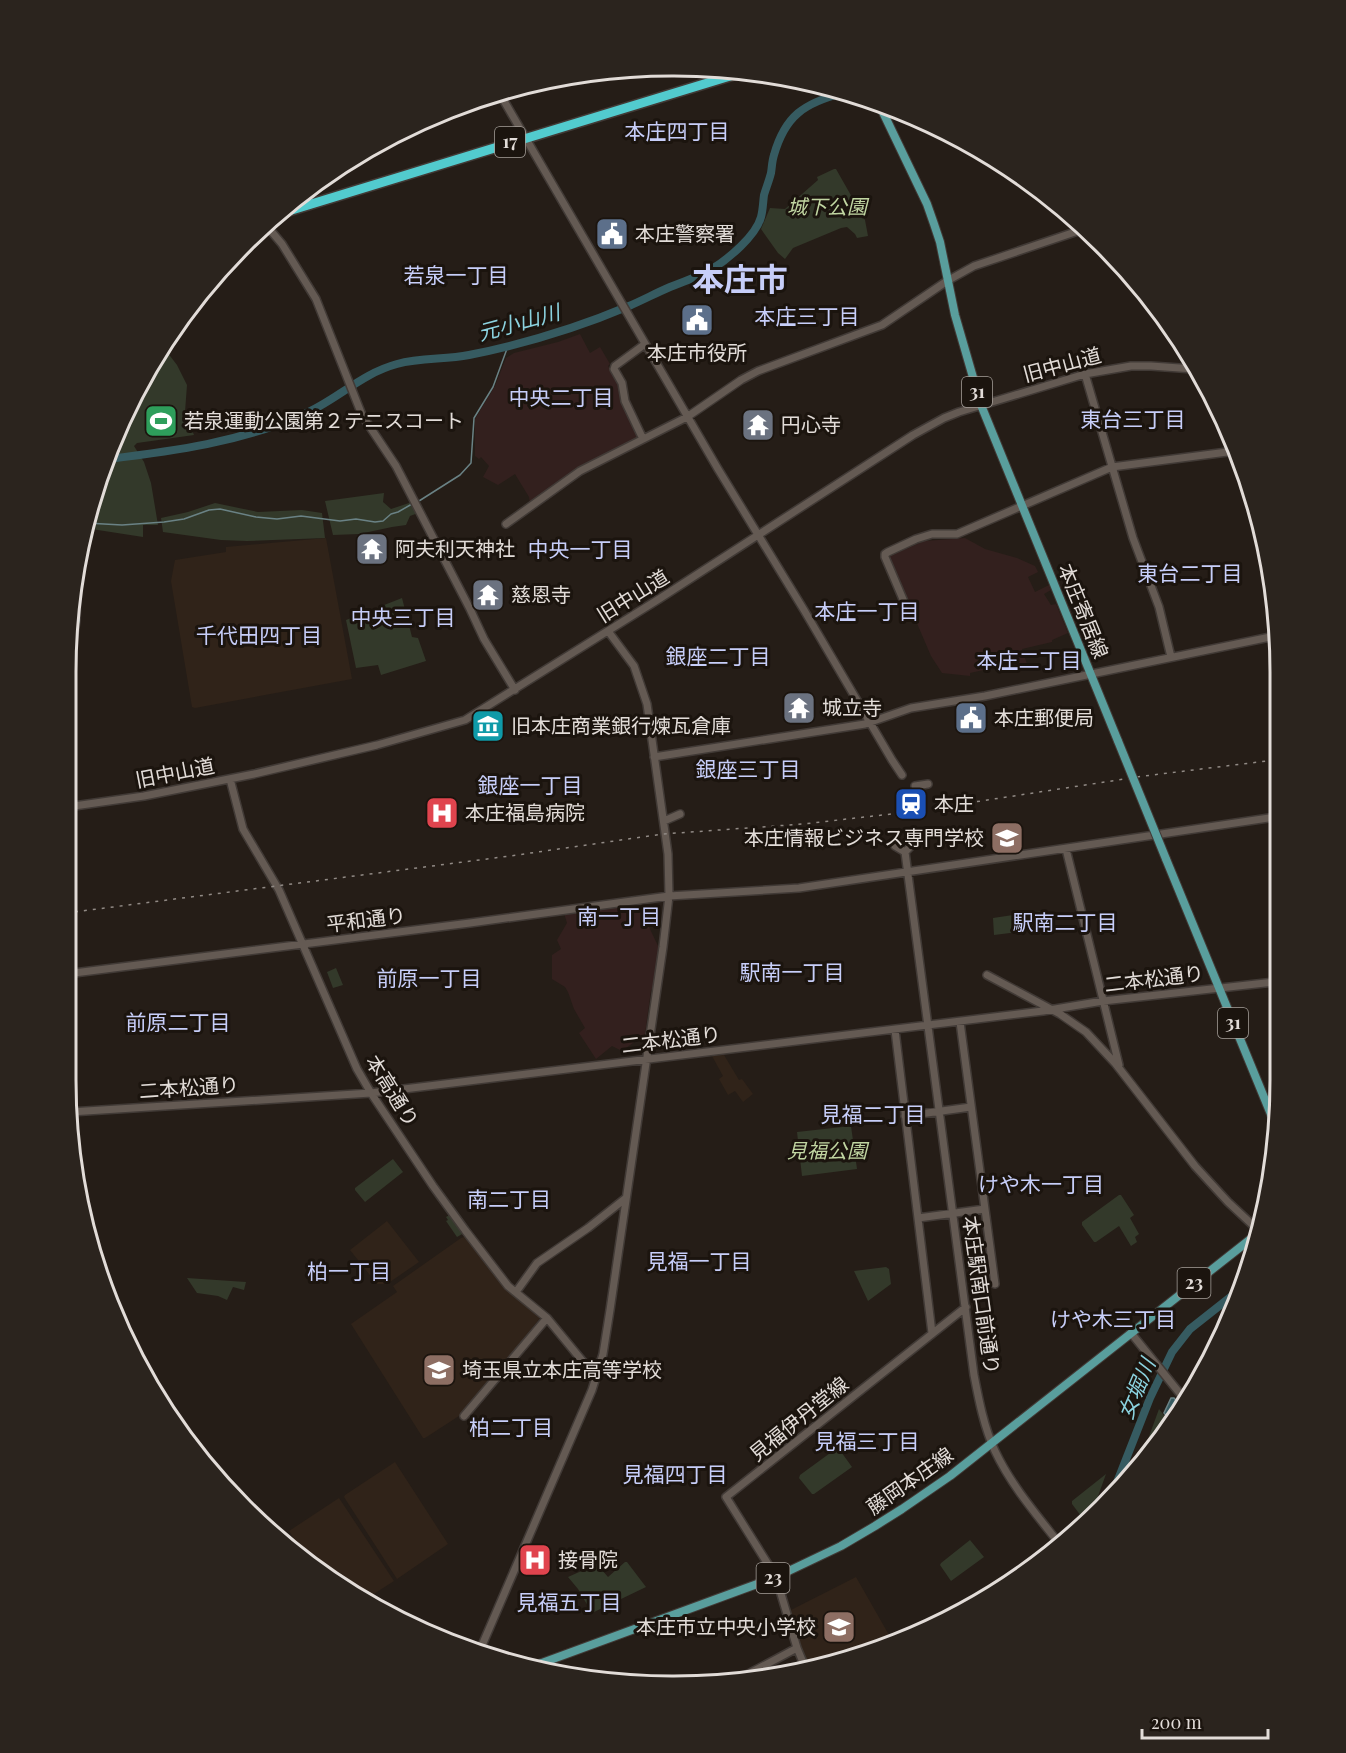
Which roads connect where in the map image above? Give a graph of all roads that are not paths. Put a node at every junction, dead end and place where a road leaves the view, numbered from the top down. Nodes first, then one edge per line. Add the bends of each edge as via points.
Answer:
1 (720, 79) edge
2 (504, 101) edge
3 (885, 116) edge
4 (524, 138) junction
5 (302, 207) edge
6 (272, 232) edge
7 (1074, 232) edge
8 (947, 281) junction
9 (645, 344) junction
10 (1186, 368) edge
11 (1085, 374) junction
12 (981, 405) junction
13 (687, 417) junction
14 (644, 440) junction
15 (1227, 452) edge
16 (1112, 467) junction
17 (1022, 506) junction
18 (506, 524) dead end
19 (758, 536) junction
20 (908, 611) dead end
21 (608, 631) junction
22 (1268, 637) edge
23 (1171, 657) junction
24 (1091, 674) junction
25 (515, 690) junction
26 (870, 723) junction
27 (654, 757) junction
28 (899, 776) dead end
29 (230, 779) junction
30 (928, 784) dead end
31 (915, 786) dead end
32 (76, 806) edge
33 (680, 814) dead end
34 (664, 817) junction
35 (1270, 819) edge
36 (913, 842) dead end
37 (895, 846) dead end
38 (1066, 849) junction
39 (905, 852) junction
40 (907, 872) junction
41 (669, 896) junction
42 (303, 944) junction
43 (76, 973) edge
44 (987, 975) dead end
45 (1270, 983) edge
46 (1219, 988) junction
47 (1103, 1001) junction
48 (1052, 1010) junction
49 (960, 1022) junction
50 (929, 1026) junction
51 (895, 1030) junction
52 (647, 1058) junction
53 (1120, 1069) junction
54 (371, 1093) junction
55 (971, 1107) junction
56 (1269, 1108) edge
57 (78, 1112) edge
58 (939, 1112) junction
59 (905, 1116) junction
60 (626, 1198) junction
61 (985, 1209) junction
62 (954, 1214) junction
63 (918, 1218) junction
64 (1251, 1225) edge
65 (1247, 1241) edge
66 (996, 1284) dead end
67 (516, 1292) junction
68 (966, 1307) junction
69 (547, 1318) junction
70 (933, 1333) junction
71 (1131, 1333) junction
72 (597, 1376) junction
73 (1180, 1394) edge
74 (464, 1416) dead end
75 (992, 1443) junction
76 (1055, 1538) edge
77 (776, 1577) junction
78 (482, 1645) edge
79 (797, 1648) junction
80 (546, 1662) edge
81 (803, 1662) edge
82 (755, 1670) edge

1 - 4 highway, 17
2 - 4 street
3 - 8 main road, 本庄寄居線 / 31 via 927,204 940,242
4 - 5 highway, 17
4 - 9 street
6 - 25 street via 316,299 362,415 396,466 484,639
7 - 8 street via 974,266
8 - 12 main road, 本庄寄居線 / 31
8 - 13 street via 882,325 758,371
9 - 13 street
9 - 14 street via 614,367
10 - 11 street, 旧中山道 via 1131,366
11 - 12 street, 旧中山道
11 - 16 street
12 - 17 main road, 本庄寄居線 / 31
12 - 19 street, 旧中山道 via 930,425
13 - 14 street
13 - 19 street
14 - 18 street via 580,471
15 - 16 street
16 - 17 street
16 - 23 street via 1159,606
17 - 20 street via 957,534 932,534 885,554
17 - 24 main road, 本庄寄居線 / 31
19 - 21 street, 旧中山道
19 - 26 street
21 - 25 street, 旧中山道
21 - 27 street via 638,675
22 - 23 street
23 - 24 street
24 - 26 street via 910,708
24 - 46 main road, 本庄寄居線 / 31, bridge
25 - 29 street, 旧中山道 via 454,724
26 - 27 street
26 - 28 street
27 - 34 street
29 - 32 street, 旧中山道
29 - 42 street, 本高通り via 243,829 279,890
30 - 31 street
33 - 34 street
34 - 41 street
35 - 38 street, 平和通り
36 - 39 street
37 - 39 street
38 - 40 street, 平和通り
38 - 47 street
39 - 40 street, 本庄駅南口前通り
40 - 41 street, 平和通り via 799,888
40 - 50 street, 本庄駅南口前通り
41 - 42 street, 平和通り
41 - 52 street
42 - 43 street, 平和通り
42 - 54 street, 本高通り
44 - 48 street
45 - 46 street, 二本松通り
46 - 47 street, 二本松通り
46 - 56 main road, 本庄寄居線 / 31
47 - 48 street, 二本松通り
47 - 53 street
48 - 49 street, 二本松通り
48 - 53 street via 1086,1032
49 - 50 street, 二本松通り
49 - 55 street
50 - 51 street, 二本松通り
50 - 58 street, 本庄駅南口前通り
51 - 52 street, 二本松通り
51 - 59 street
52 - 54 street, 二本松通り
52 - 60 street
53 - 64 street via 1195,1166
54 - 57 street, 二本松通り
54 - 67 street, 本高通り via 465,1230
55 - 58 street
55 - 61 street
58 - 59 street
58 - 62 street, 本庄駅南口前通り
59 - 63 street
60 - 67 street via 537,1263
60 - 72 street via 606,1340
61 - 62 street
61 - 66 street
62 - 63 street
62 - 68 street, 本庄駅南口前通り
63 - 70 street
65 - 71 main road, 藤岡本庄線 / 23
67 - 69 street, 本高通り
68 - 70 street, 見福伊丹堂線
68 - 75 street, 本庄駅南口前通り via 974,1375
69 - 72 street, 本高通り
69 - 74 street
70 - 77 street, 見福伊丹堂線 via 726,1497
71 - 73 street
71 - 75 main road, 藤岡本庄線 / 23
72 - 78 street
75 - 76 street, 本庄駅南口前通り via 1017,1489
75 - 77 main road, 藤岡本庄線 / 23 via 884,1521
77 - 79 street
77 - 80 main road, 藤岡本庄線 / 23
79 - 81 street
79 - 82 street

